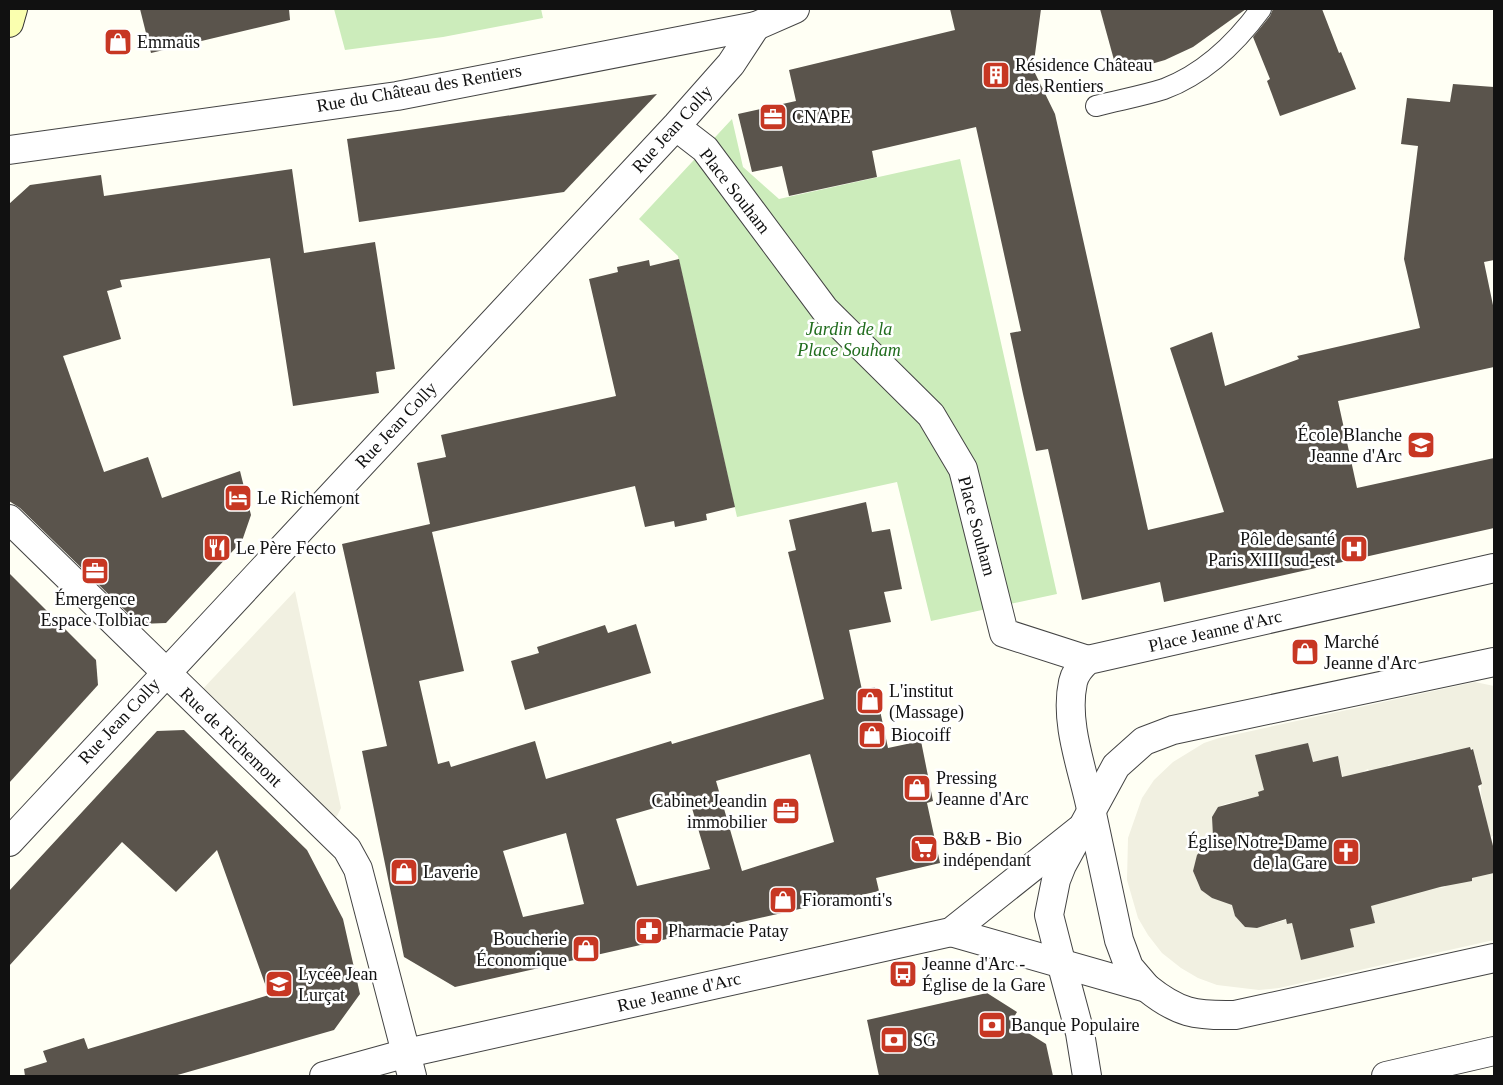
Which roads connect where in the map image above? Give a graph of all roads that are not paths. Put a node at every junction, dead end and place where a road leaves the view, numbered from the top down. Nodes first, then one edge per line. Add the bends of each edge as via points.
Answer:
1 (13, 9) edge
2 (795, 9) edge
3 (1261, 9) edge
4 (755, 17) edge
5 (9, 23) edge
6 (1096, 106) dead end
7 (683, 132) dead end
8 (9, 150) edge
9 (9, 520) edge
10 (1494, 568) edge
11 (1088, 660) junction
12 (1494, 662) edge
13 (164, 672) junction
14 (1085, 820) junction
15 (9, 842) edge
16 (951, 932) junction
17 (1494, 958) edge
18 (1061, 962) junction
19 (1146, 988) junction
20 (1494, 1051) edge
21 (410, 1064) edge
22 (324, 1076) edge
23 (1087, 1076) edge
24 (1386, 1076) edge

1 - 5 main road
2 - 4 street, Rue du Château des Rentiers
3 - 6 lane via 1242,35 1201,70 1164,88
4 - 8 street, Rue du Château des Rentiers via 397,96
4 - 13 street, Rue Jean Colly via 731,64 677,125
7 - 11 street, Place Souham via 705,149 825,310 931,415 962,469 1004,633
9 - 13 street, Rue de Richemont
10 - 11 street, Place Jeanne d'Arc
11 - 14 street via 1072,683 1072,722
12 - 14 street via 1166,732 1144,741 1116,766
13 - 15 street, Rue Jean Colly
13 - 21 street, Rue de Richemont via 347,849 358,869
14 - 16 street, Rue Jeanne d'Arc
14 - 18 street via 1056,880 1049,915
14 - 19 street via 1119,940 1129,967
16 - 18 street, Rue Jeanne d'Arc
16 - 21 street, Rue Jeanne d'Arc
17 - 19 street via 1235,1015 1203,1016 1183,1010
18 - 19 street
18 - 23 street via 1080,1033
20 - 24 street
21 - 22 street, Rue Jeanne d'Arc

